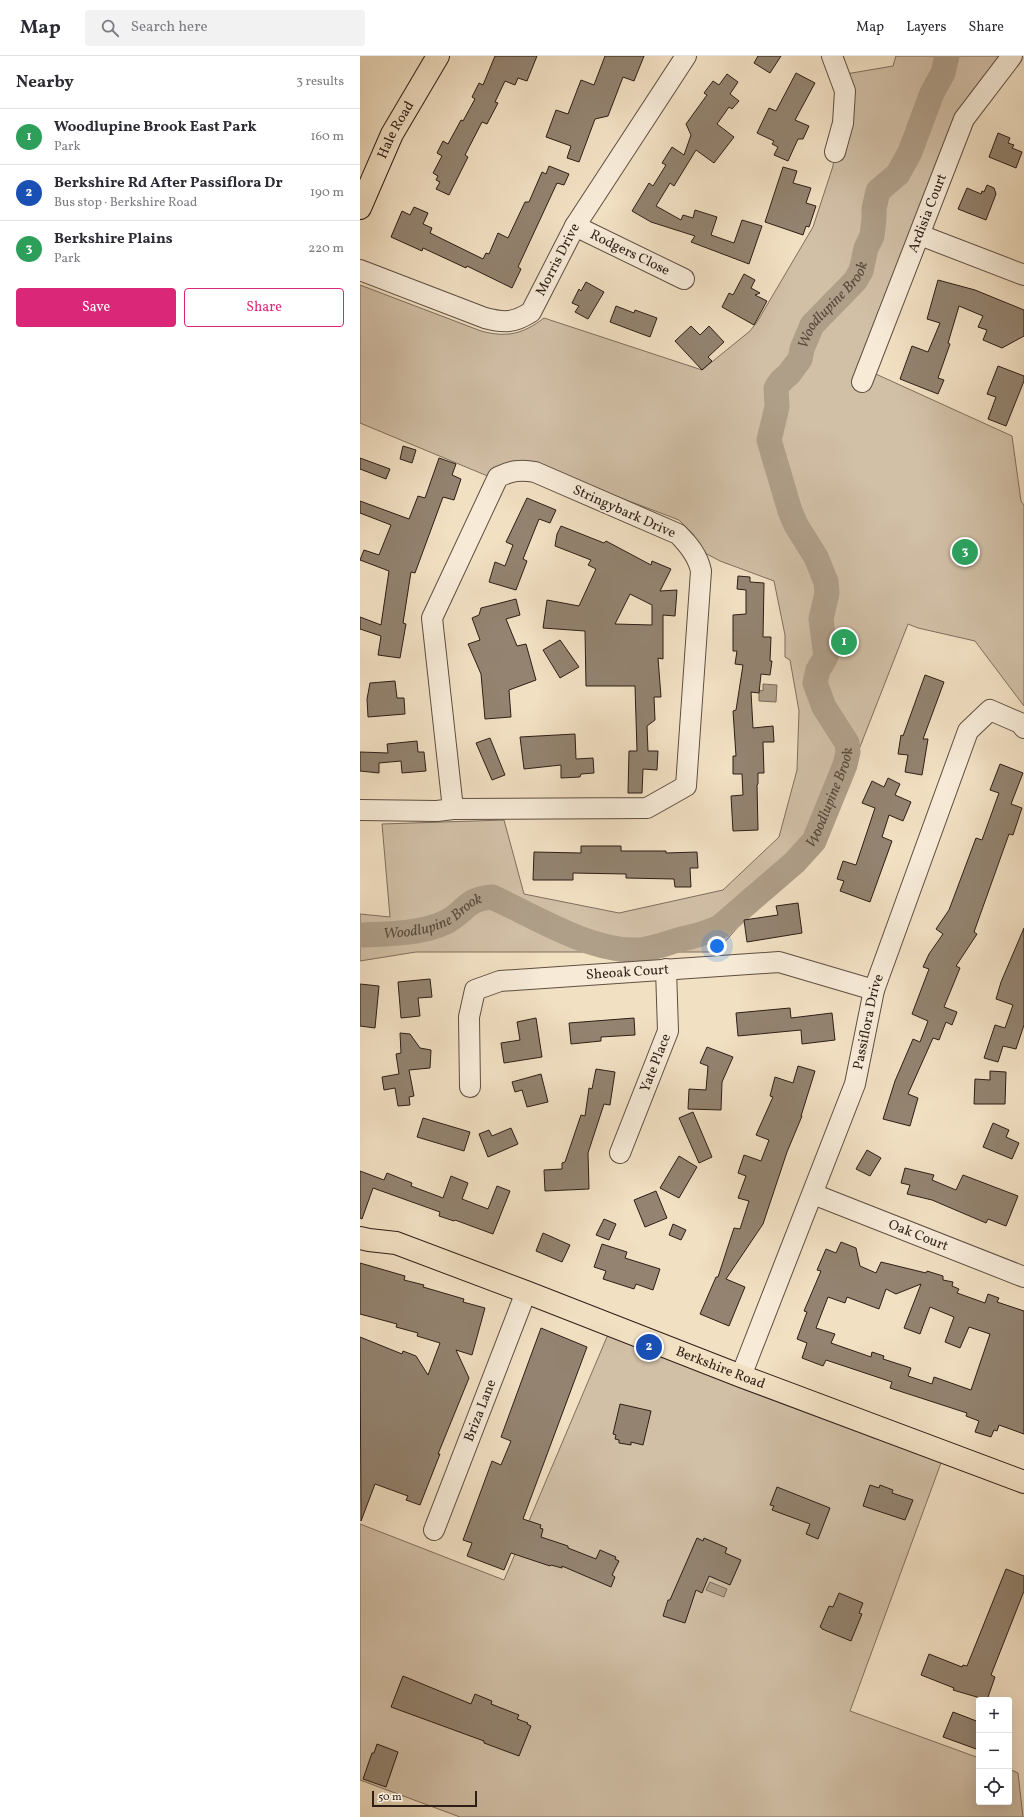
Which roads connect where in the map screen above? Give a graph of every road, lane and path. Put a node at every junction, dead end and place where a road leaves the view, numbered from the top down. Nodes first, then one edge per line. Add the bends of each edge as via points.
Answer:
1 (438, 56) edge
2 (686, 56) edge
3 (832, 56) edge
4 (1012, 56) edge
5 (834, 152) dead end
6 (360, 208) edge
7 (575, 226) junction
8 (920, 235) junction
9 (360, 270) edge
10 (1024, 275) edge
11 (684, 279) dead end
12 (862, 382) dead end
13 (1024, 728) edge
14 (453, 809) junction
15 (360, 810) edge
16 (666, 970) junction
17 (874, 990) junction
18 (470, 1087) dead end
19 (620, 1153) dead end
20 (813, 1194) junction
21 (360, 1222) edge
22 (360, 1238) edge
23 (396, 1243) junction
24 (1024, 1276) edge
25 (526, 1292) junction
26 (741, 1376) junction
27 (1024, 1482) edge
28 (434, 1530) dead end

1 - 6 main road, Hale Road via 392,134
2 - 7 street, Morris Drive
3 - 5 street via 845,91 843,123
4 - 8 street, Ardisia Court via 964,119
7 - 9 street, Morris Drive via 531,312 521,319 510,322 485,318
7 - 11 street, Rodgers Close
8 - 10 street
8 - 12 street, Ardisia Court
13 - 17 street, Passiflora Drive via 1020,723 990,710 968,731
14 - 14 street, Stringybark Drive via 647,808 686,786 701,571 700,563 692,549 678,534 535,472 514,470 498,477 432,618
14 - 15 street, Stringybark Drive
16 - 17 street, Sheoak Court via 779,962
16 - 18 street, Sheoak Court via 500,981 475,990 469,1017
16 - 19 street, Yate Place via 668,1031
17 - 20 street, Passiflora Drive via 855,1084
20 - 24 street, Oak Court
20 - 26 street, Passiflora Drive
21 - 23 main road, Berkshire Road via 382,1229
22 - 23 main road, Berkshire Road
23 - 25 main road, Berkshire Road
25 - 26 main road, Berkshire Road
25 - 28 street, Briza Lane
26 - 27 main road, Berkshire Road

